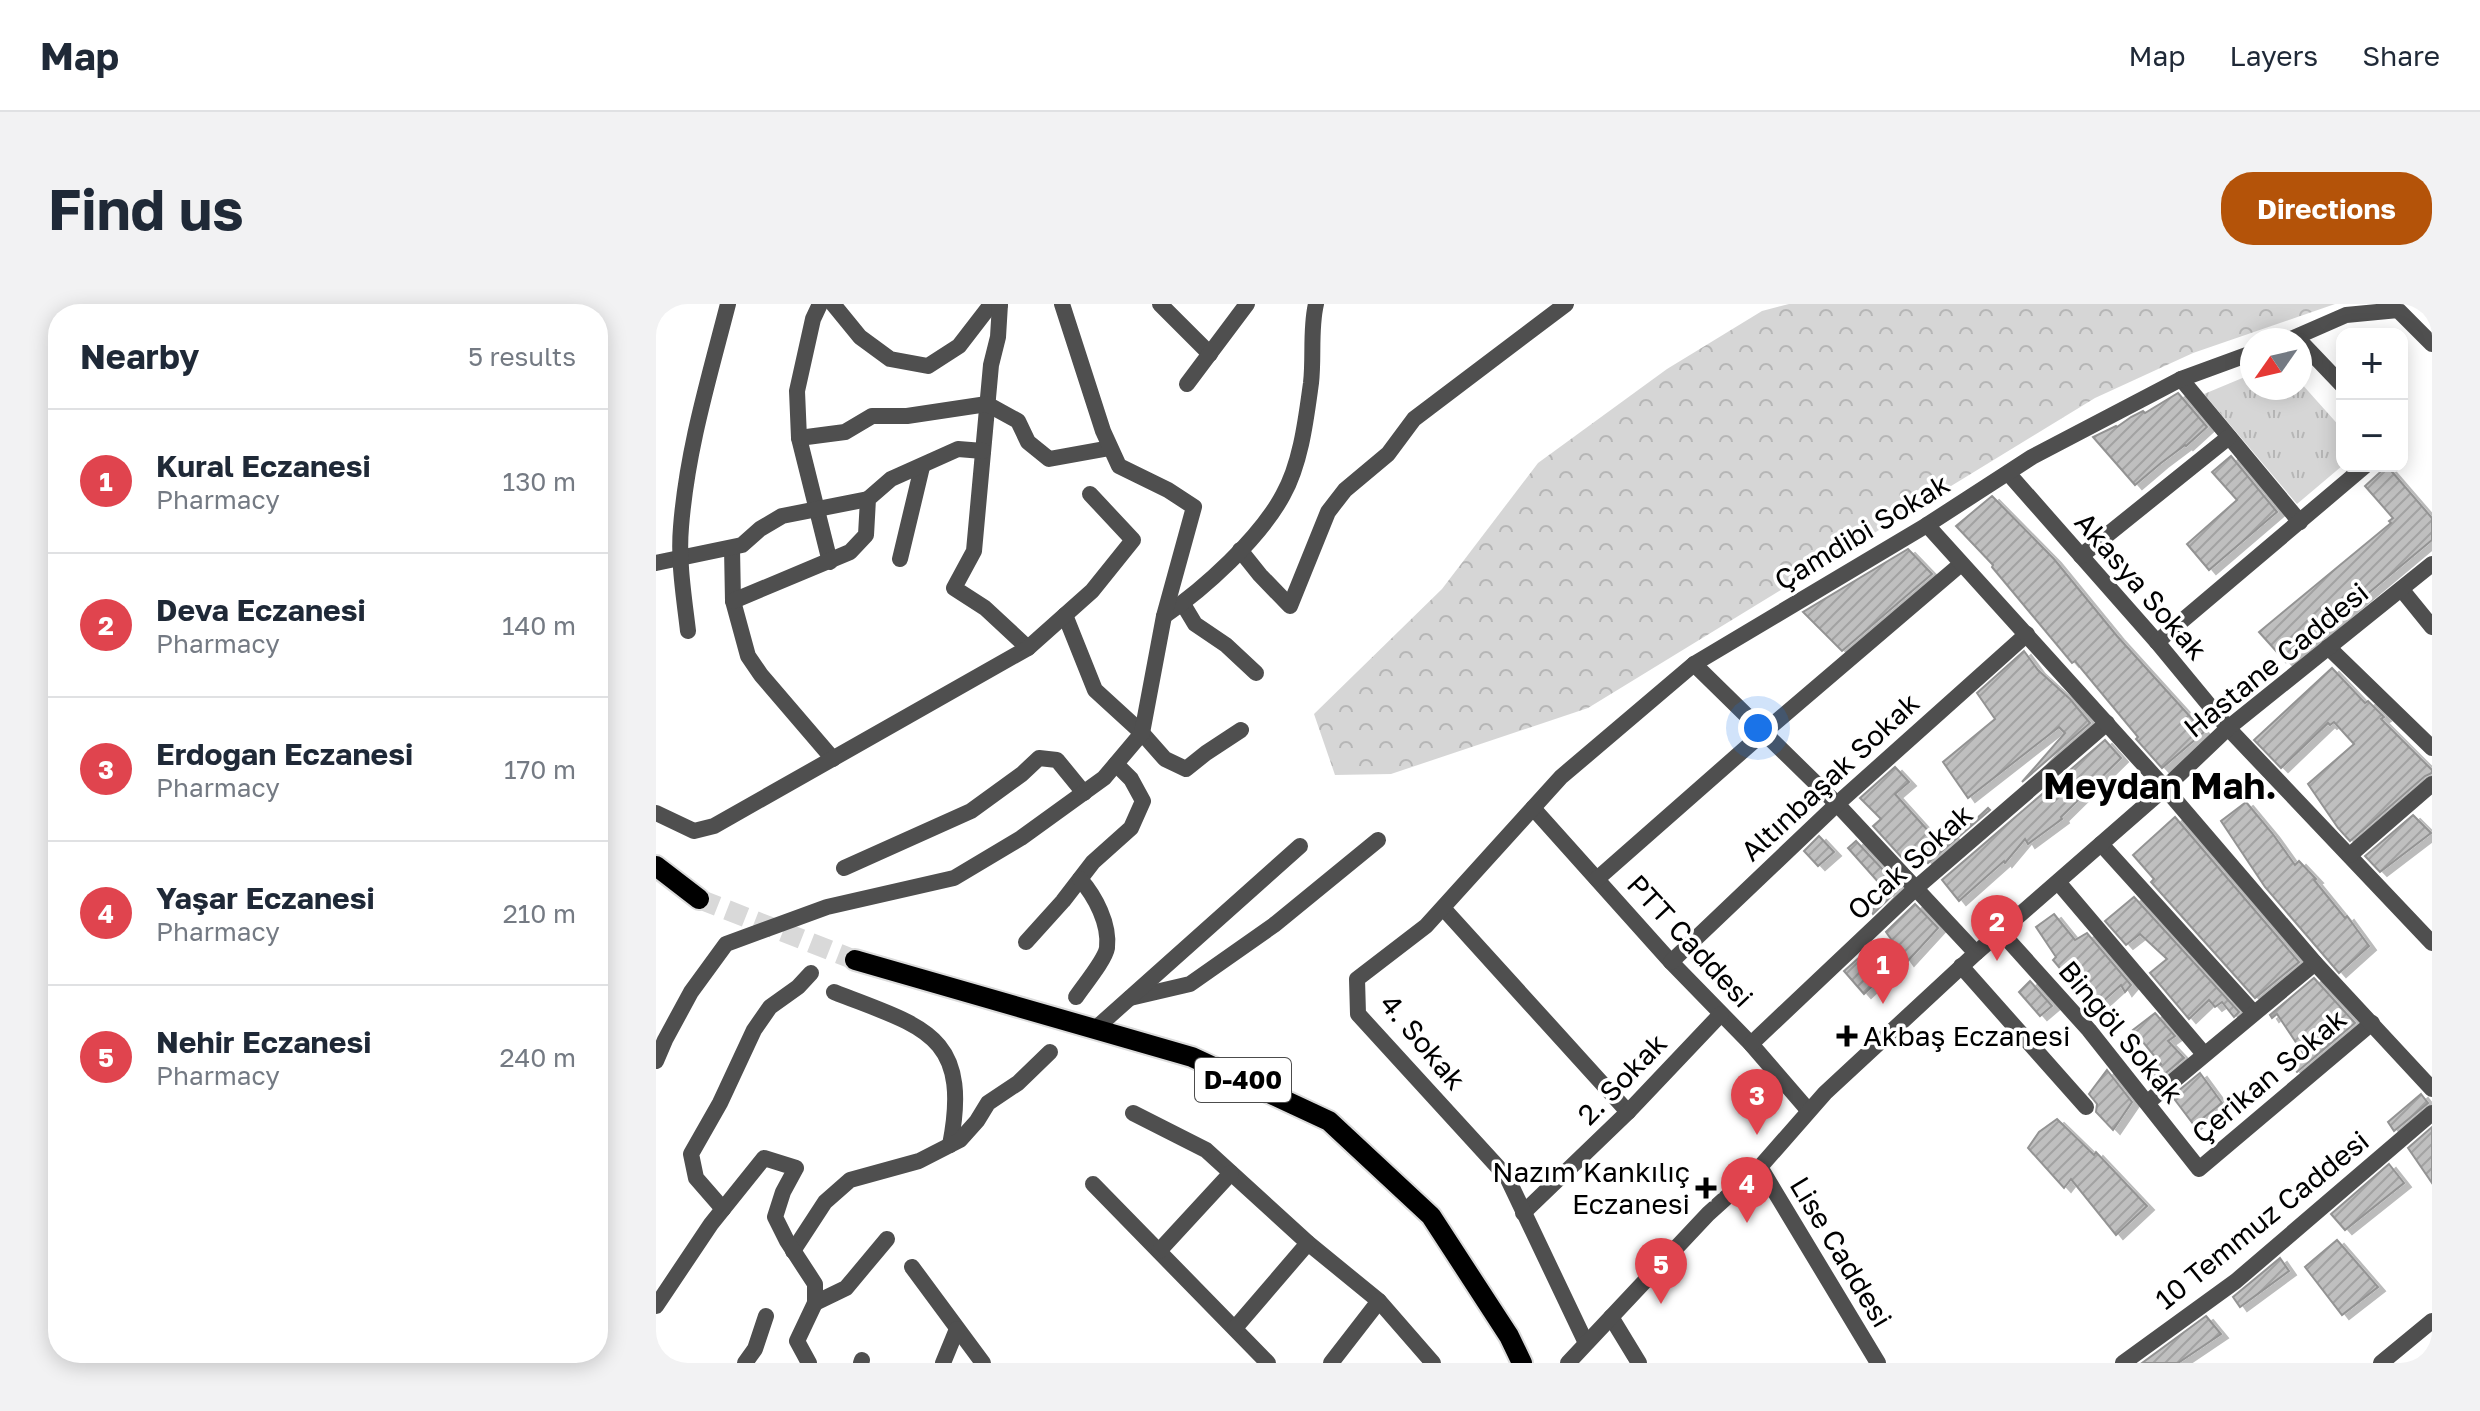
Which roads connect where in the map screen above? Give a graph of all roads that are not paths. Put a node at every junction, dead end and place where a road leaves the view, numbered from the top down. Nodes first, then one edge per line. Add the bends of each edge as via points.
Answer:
1 (728, 304) edge
2 (820, 304) edge
3 (833, 304) edge
4 (1000, 304) edge
5 (1062, 304) edge
6 (1160, 304) edge
7 (1247, 304) edge
8 (1316, 304) edge
9 (1566, 304) edge
10 (2312, 331) edge
11 (2432, 344) edge
12 (1210, 354) junction
13 (2312, 355) edge
14 (2240, 357) edge
15 (2181, 379) junction
16 (2336, 379) edge
17 (1187, 384) dead end
18 (987, 404) junction
19 (2229, 437) junction
20 (799, 438) junction
21 (1110, 448) junction
22 (983, 451) junction
23 (922, 467) junction
24 (2358, 472) edge
25 (2008, 473) junction
26 (1090, 494) dead end
27 (868, 499) junction
28 (816, 508) junction
29 (2300, 522) junction
30 (1927, 525) junction
31 (732, 548) junction
32 (1240, 550) junction
33 (2081, 556) junction
34 (680, 559) junction
35 (900, 559) dead end
36 (830, 562) junction
37 (656, 563) edge
38 (1961, 564) junction
39 (2432, 564) edge
40 (2402, 590) junction
41 (733, 601) junction
42 (1183, 604) junction
43 (1065, 615) junction
44 (1164, 616) junction
45 (2432, 627) edge
46 (688, 631) dead end
47 (2027, 634) junction
48 (2157, 642) junction
49 (2328, 647) junction
50 (1028, 648) junction
51 (1694, 664) junction
52 (1256, 673) dead end
53 (2107, 723) junction
54 (2228, 728) junction
55 (1241, 730) dead end
56 (1142, 733) junction
57 (1763, 733) junction
58 (2432, 748) edge
59 (833, 759) junction
60 (1116, 764) junction
61 (2432, 784) edge
62 (2165, 788) junction
63 (1084, 793) junction
64 (1837, 804) junction
65 (1533, 808) junction
66 (656, 813) edge
67 (1378, 840) dead end
68 (2101, 844) junction
69 (1300, 846) dead end
70 (2350, 855) junction
71 (656, 866) edge
72 (844, 868) dead end
73 (1080, 879) junction
74 (1597, 879) junction
75 (2058, 882) junction
76 (1916, 888) junction
77 (699, 899) tunnel mouth
78 (1443, 908) junction
79 (2000, 931) junction
80 (1026, 942) dead end
81 (2432, 943) edge
82 (1976, 953) junction
83 (855, 960) tunnel mouth
84 (1671, 962) junction
85 (2315, 963) junction
86 (1961, 966) junction
87 (811, 973) dead end
88 (834, 992) dead end
89 (1076, 997) dead end
90 (1130, 998) junction
91 (2254, 1013) junction
92 (1721, 1014) junction
93 (2372, 1023) junction
94 (1095, 1029) junction
95 (1751, 1044) junction
96 (1050, 1052) dead end
97 (2204, 1054) junction
98 (656, 1061) edge
99 (2432, 1089) edge
100 (2148, 1102) junction
101 (2086, 1107) dead end
102 (1808, 1110) junction
103 (1628, 1112) junction
104 (1133, 1113) dead end
105 (2432, 1113) edge
106 (950, 1145) junction
107 (1760, 1167) junction
108 (2199, 1169) joint
109 (1231, 1173) junction
110 (1093, 1184) dead end
111 (723, 1209) junction
112 (1523, 1213) junction
113 (887, 1239) dead end
114 (1308, 1243) junction
115 (793, 1251) junction
116 (1159, 1251) junction
117 (912, 1267) dead end
118 (1379, 1301) junction
119 (815, 1303) junction
120 (656, 1306) edge
121 (766, 1316) dead end
122 (1611, 1317) junction
123 (2432, 1321) edge
124 (1235, 1328) junction
125 (957, 1329) junction
126 (1586, 1343) junction
127 (1432, 1362) edge
128 (745, 1363) edge
129 (809, 1363) edge
130 (943, 1363) edge
131 (983, 1363) edge
132 (1268, 1363) edge
133 (1331, 1363) edge
134 (1522, 1363) edge
135 (1568, 1363) edge
136 (1639, 1363) edge
137 (1878, 1363) edge
138 (2123, 1363) edge
139 (2381, 1363) edge

1 - 34 street via 692,440
2 - 20 street via 797,391
3 - 4 street via 860,337 890,359 928,366 959,346 989,307
4 - 18 street
5 - 21 street
6 - 12 street
7 - 12 street
8 - 32 street via 1311,383 1298,456 1283,495
9 - 32 street via 1414,419 1388,454 1345,490 1328,512 1290,606
10 - 11 street via 2346,315 2398,310
12 - 17 street
13 - 16 street
14 - 15 street, Çamdibi Sokak
15 - 19 street
15 - 25 street, Çamdibi Sokak
18 - 20 street via 872,416 845,432
18 - 21 street via 1018,421 1028,442 1049,459
18 - 22 street
19 - 29 street
19 - 33 street
20 - 28 street
21 - 44 street via 1119,466 1194,507
22 - 23 street via 958,449
22 - 50 street via 974,551 954,588
23 - 27 street via 891,479
23 - 35 street
24 - 29 street
25 - 30 street, Çamdibi Sokak
25 - 33 street, Akasya Sokak
26 - 43 street via 1133,540
27 - 28 street
27 - 36 street via 866,535
28 - 31 street via 782,516
28 - 36 street
29 - 48 street
30 - 38 street
30 - 51 street, Çamdibi Sokak
31 - 34 street
31 - 41 street
32 - 42 street
33 - 48 street, Akasya Sokak
34 - 37 street
34 - 46 street
36 - 41 street
38 - 47 street
38 - 57 street
39 - 40 street, Hastane Caddesi
40 - 45 street
40 - 49 street, Hastane Caddesi
41 - 59 street via 748,656
42 - 44 street
42 - 52 street via 1195,624
43 - 50 street
43 - 56 street via 1095,690
44 - 56 street
47 - 53 street
47 - 64 street, Altınbaşak Sokak
48 - 54 street, Akasya Sokak
49 - 54 street, Hastane Caddesi
49 - 58 street
50 - 59 street
51 - 57 street
51 - 65 street, Çamdibi Sokak via 1561,777
53 - 62 street
53 - 76 street, Ocak Sokak
54 - 62 street, Hastane Caddesi
54 - 70 street, Akasya Sokak
55 - 56 street via 1186,769 1165,759
56 - 60 street
57 - 64 street
57 - 74 street
59 - 66 street via 714,826 694,831
60 - 63 street
60 - 73 street via 1143,801 1131,828
61 - 70 street
62 - 68 street, Hastane Caddesi
62 - 85 street
63 - 72 street via 1057,760 1039,758 971,811
63 - 98 street via 954,878 827,907 726,944 691,992
64 - 76 street
64 - 84 street, Altınbaşak Sokak
65 - 74 street, PTT Caddesi
65 - 78 street, 4. Sokak
67 - 90 street via 1274,925 1190,984
68 - 75 street, Hastane Caddesi
68 - 91 street
69 - 90 street
70 - 81 street, Akasya Sokak
71 - 77 main road
73 - 80 street
73 - 89 street via 1093,894 1105,925 1107,950
74 - 84 street, PTT Caddesi
75 - 79 street, Hastane Caddesi
75 - 97 street
76 - 82 street
76 - 95 street, Ocak Sokak
78 - 103 street
78 - 112 street, 4. Sokak via 1357,979 1358,1014 1507,1177
79 - 82 street, Hastane Caddesi
79 - 100 street, Bingöl Sokak
82 - 86 street, Hastane Caddesi
83 - 94 main road, D-400
84 - 92 street, PTT Caddesi
85 - 91 street
85 - 93 street
86 - 101 street
86 - 102 street, Hastane Caddesi
87 - 111 street via 770,1007 754,1030 691,1154 696,1178
88 - 106 street via 912,1022 932,1036 946,1055 956,1089
90 - 94 street
91 - 97 street
92 - 95 street, PTT Caddesi
92 - 103 street, 2. Sokak
93 - 99 street
93 - 108 street, Çerikan Sokak
94 - 134 main road, D-400 via 1192,1057 1329,1121 1431,1216
95 - 102 street, PTT Caddesi
96 - 106 street via 988,1103 960,1140
97 - 100 street
100 - 108 street, Bingöl Sokak
102 - 107 street, Hastane Caddesi
103 - 112 street, 2. Sokak
104 - 109 street via 1206,1150
105 - 138 street, 10 Temmuz Caddesi via 2236,1281
106 - 115 street via 919,1161 850,1180 825,1202
107 - 122 street, Hastane Caddesi
107 - 137 street, Lise Caddesi
109 - 114 street
109 - 116 street
110 - 116 street
111 - 115 street via 764,1158 796,1168 775,1217
111 - 120 street
112 - 126 street, 4. Sokak
113 - 119 street via 846,1288
114 - 118 street
114 - 124 street
115 - 119 street via 815,1284
116 - 124 street
117 - 125 street
118 - 127 street
118 - 133 street
119 - 129 street via 797,1341
121 - 128 street
122 - 126 street, Hastane Caddesi
122 - 136 street
123 - 139 street
124 - 132 street
125 - 130 street
125 - 131 street
126 - 135 street, Hastane Caddesi

